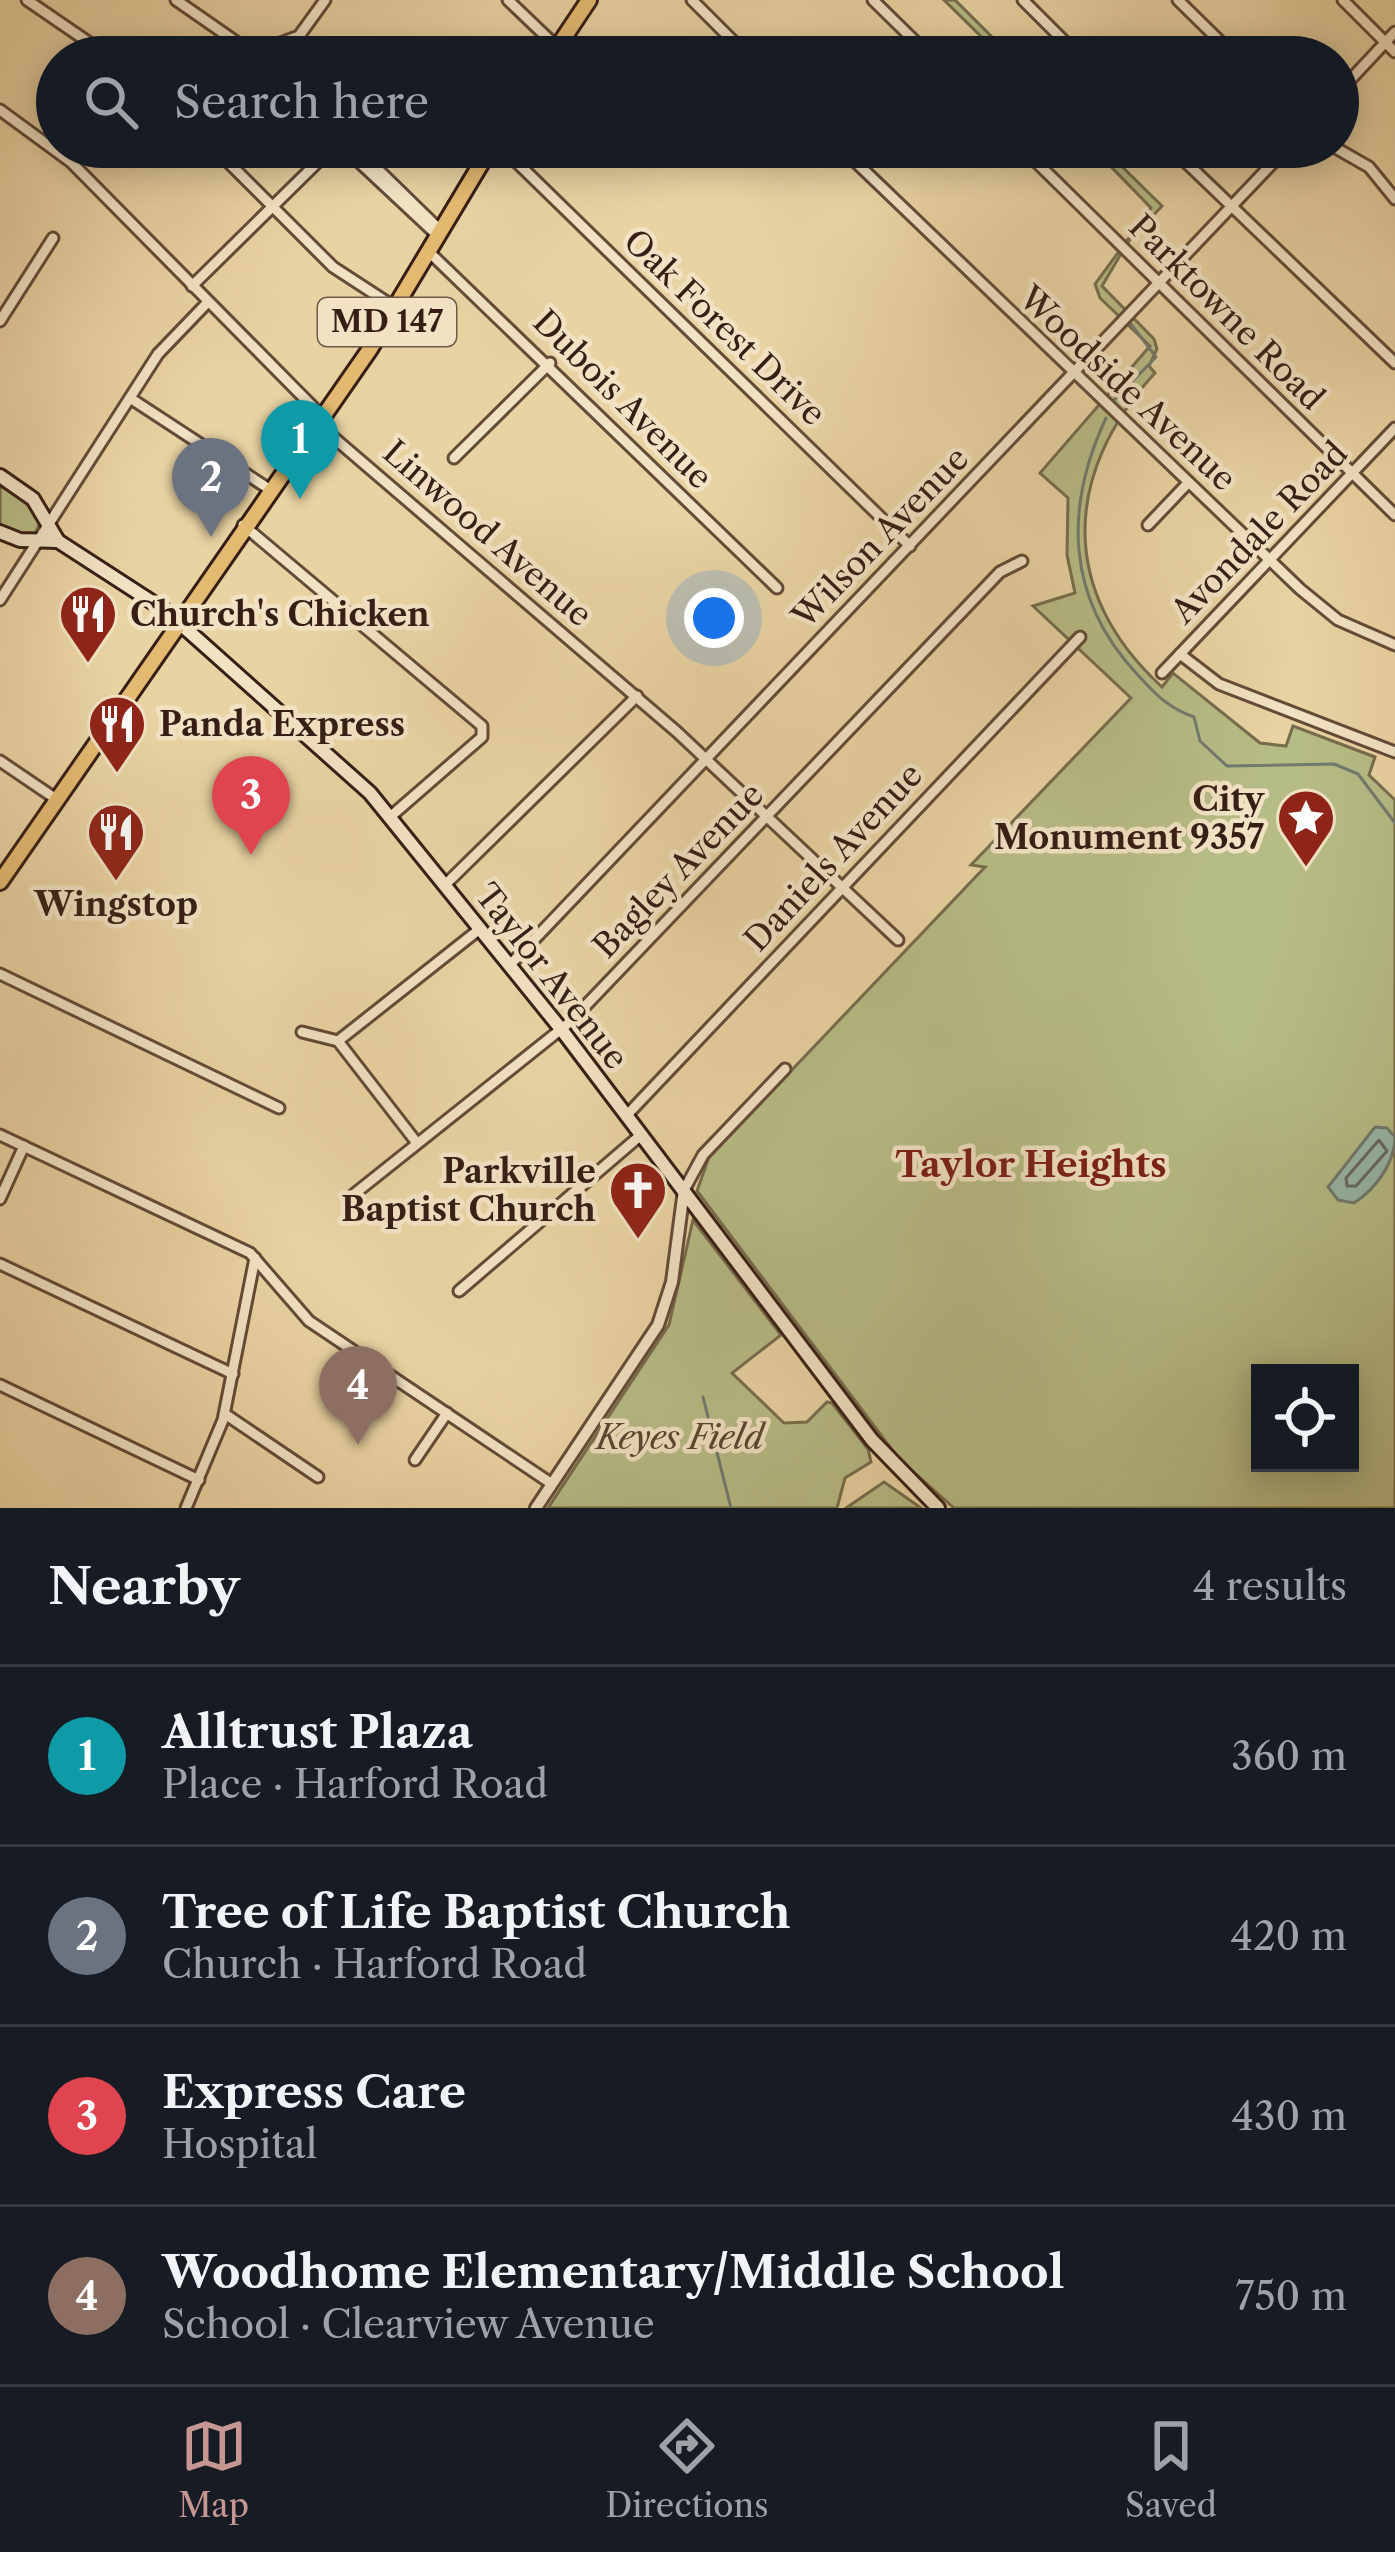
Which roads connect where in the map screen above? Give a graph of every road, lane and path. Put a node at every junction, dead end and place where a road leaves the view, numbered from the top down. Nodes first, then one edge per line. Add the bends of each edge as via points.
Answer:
1 (27, 0) edge
2 (176, 0) edge
3 (325, 0) edge
4 (508, 0) edge
5 (589, 0) edge
6 (692, 0) edge
7 (873, 0) edge
8 (1023, 0) edge
9 (1178, 0) edge
10 (1342, 0) edge
11 (1395, 32) edge
12 (79, 36) edge
13 (228, 36) edge
14 (299, 36) edge
15 (540, 36) edge
16 (565, 36) edge
17 (728, 36) edge
18 (910, 36) edge
19 (1059, 36) edge
20 (1215, 36) edge
21 (1384, 42) junction
22 (1395, 52) edge
23 (1359, 70) edge
24 (0, 110) edge
25 (36, 136) edge
26 (1359, 161) edge
27 (77, 168) edge
28 (234, 168) edge
29 (312, 168) edge
30 (366, 168) edge
31 (376, 168) edge
32 (478, 168) edge
33 (524, 168) edge
34 (861, 168) edge
35 (1042, 168) edge
36 (1192, 168) edge
37 (1268, 168) edge
38 (1395, 199) edge
39 (1232, 206) junction
40 (272, 207) junction
41 (439, 233) junction
42 (53, 238) dead end
43 (428, 250) junction
44 (1160, 284) junction
45 (192, 286) junction
46 (208, 302) junction
47 (5, 303) edge
48 (396, 308) junction
49 (0, 320) edge
50 (550, 363) junction
51 (1395, 363) edge
52 (1072, 375) junction
53 (130, 398) junction
54 (320, 420) junction
55 (1395, 428) edge
56 (454, 458) dead end
57 (1352, 473) junction
58 (0, 476) edge
59 (1188, 483) junction
60 (269, 489) junction
61 (1395, 515) edge
62 (49, 524) junction
63 (243, 525) junction
64 (1148, 525) dead end
65 (0, 532) edge
66 (38, 540) junction
67 (58, 541) junction
68 (910, 545) junction
69 (1269, 559) junction
70 (1022, 561) dead end
71 (778, 588) dead end
72 (0, 600) edge
73 (177, 621) junction
74 (1080, 637) dead end
75 (1395, 645) edge
76 (1180, 655) junction
77 (1162, 673) dead end
78 (637, 696) junction
79 (1395, 752) edge
80 (706, 758) junction
81 (0, 761) edge
82 (56, 800) junction
83 (767, 816) junction
84 (390, 817) junction
85 (0, 882) edge
86 (446, 884) junction
87 (842, 887) junction
88 (481, 928) junction
89 (898, 940) dead end
90 (511, 964) junction
91 (0, 974) edge
92 (561, 1029) junction
93 (302, 1032) dead end
94 (338, 1041) junction
95 (785, 1069) dead end
96 (279, 1108) dead end
97 (627, 1114) junction
98 (642, 1134) junction
99 (0, 1135) edge
100 (417, 1143) junction
101 (24, 1146) junction
102 (684, 1190) junction
103 (353, 1195) dead end
104 (0, 1198) edge
105 (255, 1258) junction
106 (0, 1264) edge
107 (459, 1291) dead end
108 (233, 1374) junction
109 (0, 1385) edge
110 (447, 1413) junction
111 (225, 1414) junction
112 (416, 1460) dead end
113 (318, 1477) dead end
114 (200, 1480) junction
115 (552, 1484) junction
116 (185, 1508) edge
117 (536, 1508) edge
118 (938, 1508) edge

1 - 12 street
2 - 13 street
3 - 14 street
4 - 15 street
5 - 16 main road
6 - 17 street
7 - 18 street
8 - 19 street
9 - 20 street
10 - 21 street
11 - 21 street
21 - 22 street
21 - 23 street
24 - 25 street, Linwood Avenue
26 - 38 street
27 - 45 street, Linwood Avenue
28 - 40 street
29 - 40 street
30 - 41 street
31 - 41 street
32 - 41 main road, MD 147
33 - 68 street, Oak Forest Drive
34 - 52 street, Woodside Avenue
35 - 44 street, Parktowne Road
36 - 39 street
37 - 39 street, Wilson Avenue
39 - 44 street, Wilson Avenue
39 - 51 street
40 - 45 street
40 - 48 street via 332,267
41 - 43 main road, MD 147
42 - 47 street
43 - 48 main road, MD 147
43 - 50 street, Dubois Avenue
44 - 52 street, Wilson Avenue
44 - 57 street, Parktowne Road
45 - 46 street, Linwood Avenue
46 - 53 street via 165,345
46 - 54 street, Linwood Avenue
47 - 49 street
48 - 54 main road, MD 147
50 - 56 street
50 - 71 street, Dubois Avenue
52 - 59 street, Woodside Avenue
52 - 68 street, Wilson Avenue
53 - 60 street
53 - 62 street
54 - 60 main road, MD 147
54 - 78 street, Linwood Avenue
55 - 57 street, Avondale Road
57 - 61 street, Parktowne Road
57 - 69 street, Avondale Road
58 - 62 main road, Taylor Avenue via 33,499
59 - 64 street
59 - 69 street, Woodside Avenue
60 - 63 main road, MD 147
62 - 66 street
62 - 67 main road, Taylor Avenue
63 - 73 main road, MD 147
63 - 84 street via 482,726 482,737
65 - 66 main road
66 - 67 main road
66 - 72 street
67 - 73 main road, Taylor Avenue
68 - 80 street, Wilson Avenue
69 - 75 street, Woodside Avenue via 1338,620
69 - 76 street, Avondale Road
70 - 83 street, Bagley Avenue via 1000,572
73 - 82 main road, MD 147
73 - 84 main road, Taylor Avenue
74 - 87 street, Daniels Avenue
76 - 77 street, Avondale Road
76 - 79 street via 1219,684
78 - 80 street, Linwood Avenue
78 - 86 street
80 - 83 street, Linwood Avenue
80 - 90 street, Wilson Avenue
81 - 82 street
82 - 85 main road, MD 147
83 - 87 street, Linwood Avenue
83 - 92 street, Bagley Avenue
84 - 86 main road, Taylor Avenue
86 - 88 main road, Taylor Avenue
87 - 89 street, Linwood Avenue
87 - 97 street, Daniels Avenue
88 - 90 main road, Taylor Avenue
88 - 94 street
90 - 92 main road, Taylor Avenue
91 - 96 street
92 - 97 main road, Taylor Avenue
92 - 100 street, Bagley Avenue
93 - 94 street
94 - 100 street
95 - 102 street via 703,1155
97 - 98 main road, Taylor Avenue
98 - 102 main road, Taylor Avenue
98 - 107 street
99 - 101 street
100 - 103 street, Bagley Avenue
101 - 104 street
101 - 105 street
102 - 115 street via 663,1315
102 - 118 main road, Taylor Avenue via 884,1456
105 - 108 street
105 - 110 street via 302,1315
106 - 108 street
108 - 111 street
109 - 114 street
110 - 112 street
110 - 115 street
111 - 113 street
111 - 114 street
114 - 116 street
115 - 117 street

